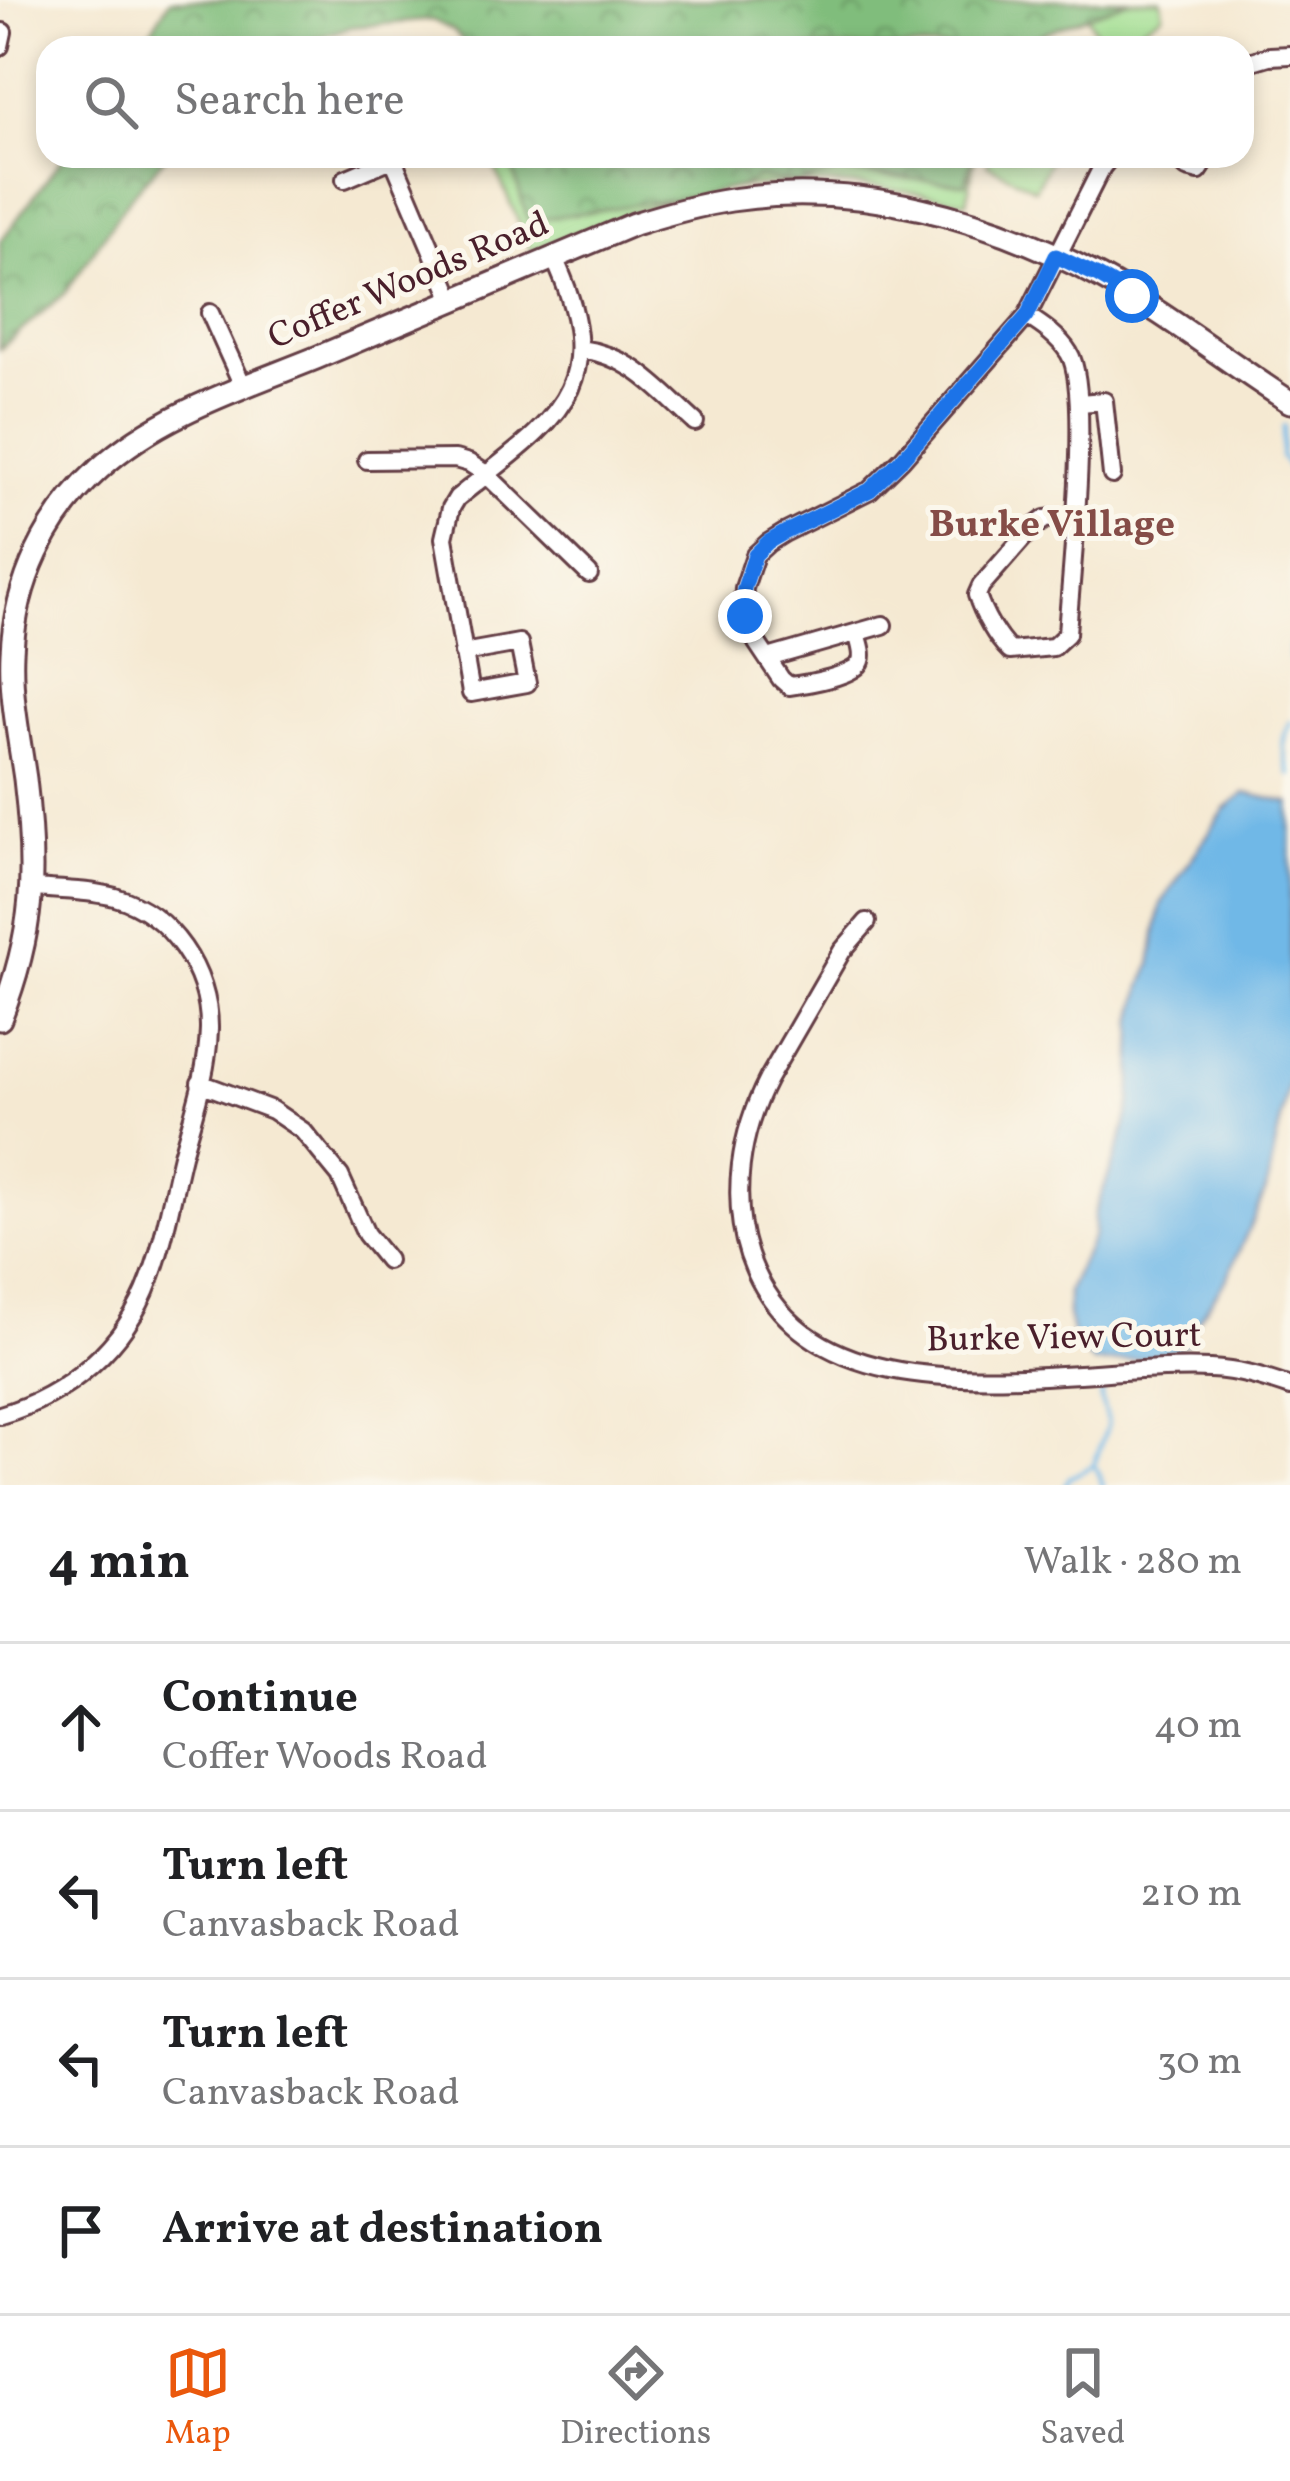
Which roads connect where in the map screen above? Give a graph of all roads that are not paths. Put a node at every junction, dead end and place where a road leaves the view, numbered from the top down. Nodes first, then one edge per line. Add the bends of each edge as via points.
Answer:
1 (1290, 55) edge
2 (1254, 60) edge
3 (370, 168) edge
4 (400, 168) edge
5 (1101, 168) edge
6 (345, 179) dead end
7 (1056, 256) junction
8 (554, 258) junction
9 (453, 301) junction
10 (210, 313) dead end
11 (1027, 316) junction
12 (580, 349) junction
13 (243, 386) junction
14 (1290, 402) edge
15 (1080, 403) junction
16 (695, 422) dead end
17 (367, 460) dead end
18 (486, 474) junction
19 (1112, 476) dead end
20 (1075, 516) junction
21 (589, 574) dead end
22 (883, 625) dead end
23 (857, 633) junction
24 (463, 653) dead end
25 (768, 658) junction
26 (33, 888) junction
27 (866, 922) dead end
28 (0, 1019) edge
29 (200, 1083) junction
30 (387, 1260) dead end
31 (1290, 1387) edge
32 (0, 1415) edge

1 - 2 street
3 - 6 street
4 - 9 street
5 - 7 street
7 - 8 street, Coffer Woods Road via 914,207 812,194 681,210
7 - 11 street
7 - 14 street, Coffer Woods Road via 1132,296
8 - 9 street, Coffer Woods Road
8 - 12 street
9 - 13 street, Coffer Woods Road
10 - 13 street
11 - 15 street via 1072,356
11 - 25 street via 870,490 755,555 743,610
12 - 16 street via 620,358
12 - 18 street via 557,412
13 - 26 street, Coffer Woods Road via 121,450 74,495 31,563 11,676
15 - 19 street via 1104,401
15 - 20 street
17 - 18 street via 455,459
18 - 21 street
18 - 24 street via 457,498 444,538
20 - 20 street via 1067,634 1052,647 1010,651 980,604 981,586 1031,529
22 - 23 street
23 - 25 street
23 - 25 street via 862,655 853,672 790,686
26 - 28 street, Coffer Woods Road
26 - 29 street via 124,900 178,938 207,1002
27 - 31 street, Burke View Court via 768,1079 745,1140 744,1240 778,1307 838,1352 902,1373 1210,1369
29 - 30 street via 303,1131 340,1176
29 - 32 street via 152,1277 124,1329 61,1389

